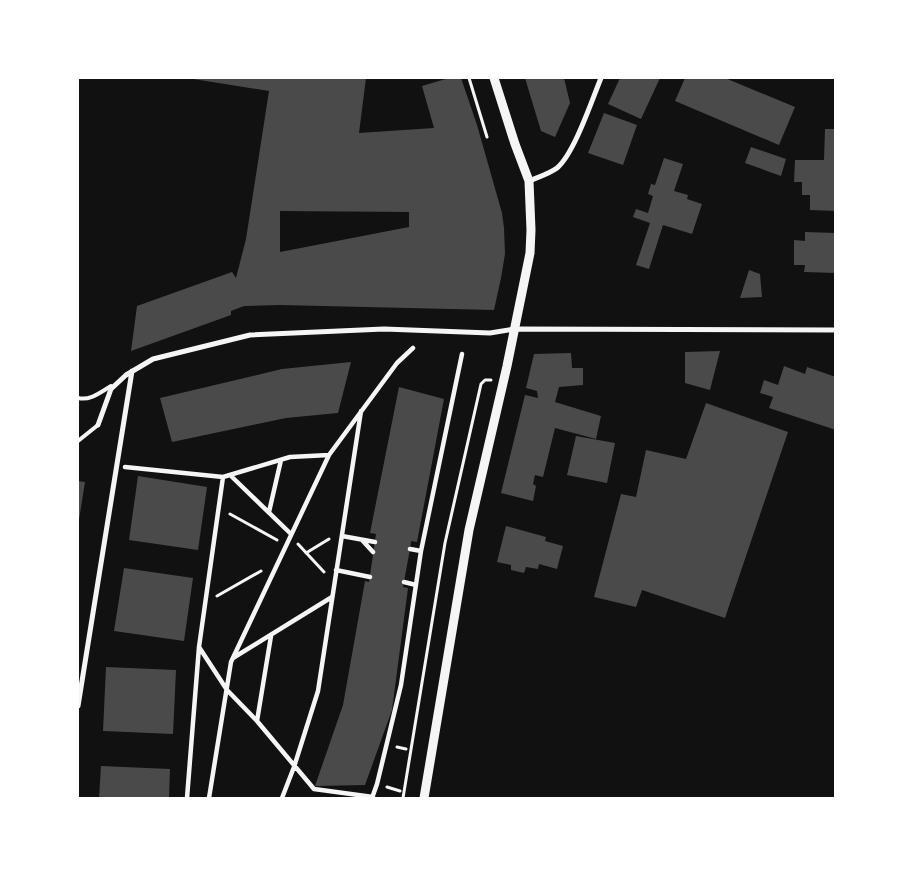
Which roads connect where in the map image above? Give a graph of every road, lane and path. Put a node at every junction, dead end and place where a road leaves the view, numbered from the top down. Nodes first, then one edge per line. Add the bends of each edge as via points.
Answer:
1 (469, 78) edge
2 (494, 78) edge
3 (601, 78) edge
4 (487, 137) dead end
5 (529, 180) junction
6 (515, 329) junction
7 (836, 330) edge
8 (413, 348) dead end
9 (462, 354) dead end
10 (132, 371) junction
11 (504, 382) junction
12 (115, 384) junction
13 (78, 398) edge
14 (362, 409) junction
15 (98, 425) joint
16 (78, 441) edge
17 (329, 455) junction
18 (281, 460) junction
19 (126, 467) dead end
20 (230, 474) junction
21 (222, 477) junction
22 (218, 508) junction
23 (268, 512) junction
24 (342, 533) junction
25 (291, 535) junction
26 (362, 540) junction
27 (375, 542) dead end
28 (287, 545) junction
29 (410, 549) dead end
30 (421, 551) junction
31 (373, 552) dead end
32 (306, 554) junction
33 (279, 560) junction
34 (336, 570) junction
35 (370, 577) dead end
36 (404, 582) dead end
37 (334, 583) junction
38 (416, 585) junction
39 (332, 597) junction
40 (205, 603) junction
41 (271, 636) junction
42 (199, 647) junction
43 (233, 658) junction
44 (227, 690) junction
45 (78, 706) edge
46 (257, 721) junction
47 (294, 767) junction
48 (186, 798) edge
49 (209, 798) edge
50 (282, 798) edge
51 (372, 798) edge
52 (403, 798) edge
53 (424, 798) edge

1 - 4 path
2 - 5 street
3 - 5 street via 571,150 551,172
5 - 6 street via 530,253
6 - 7 street
6 - 10 street via 490,333 384,329 250,335 154,359
6 - 11 street
8 - 14 street via 397,363
9 - 30 street
10 - 12 street
10 - 45 street
11 - 52 path via 485,380 481,384 445,543
11 - 53 street via 469,530
12 - 13 lane via 97,395
12 - 15 street
14 - 17 street
14 - 24 street
15 - 16 lane
17 - 18 street
17 - 25 street
18 - 20 street
18 - 23 street
19 - 21 street
20 - 21 street
20 - 23 street
21 - 22 street
22 - 28 path
22 - 40 street
23 - 25 street
24 - 26 street
24 - 32 path
24 - 34 street
25 - 28 street
25 - 32 path
26 - 27 street
26 - 31 street
28 - 33 street
29 - 30 street
30 - 38 street
32 - 37 path
33 - 40 path
33 - 43 street
34 - 35 street
34 - 37 street
36 - 38 street
37 - 39 street
38 - 51 street via 401,684
39 - 41 street
39 - 47 street via 318,691
40 - 42 street
41 - 43 street
41 - 46 street
42 - 44 street
42 - 48 street
43 - 44 street
44 - 46 street
44 - 49 street
46 - 47 street
47 - 50 street
47 - 51 street via 314,789

